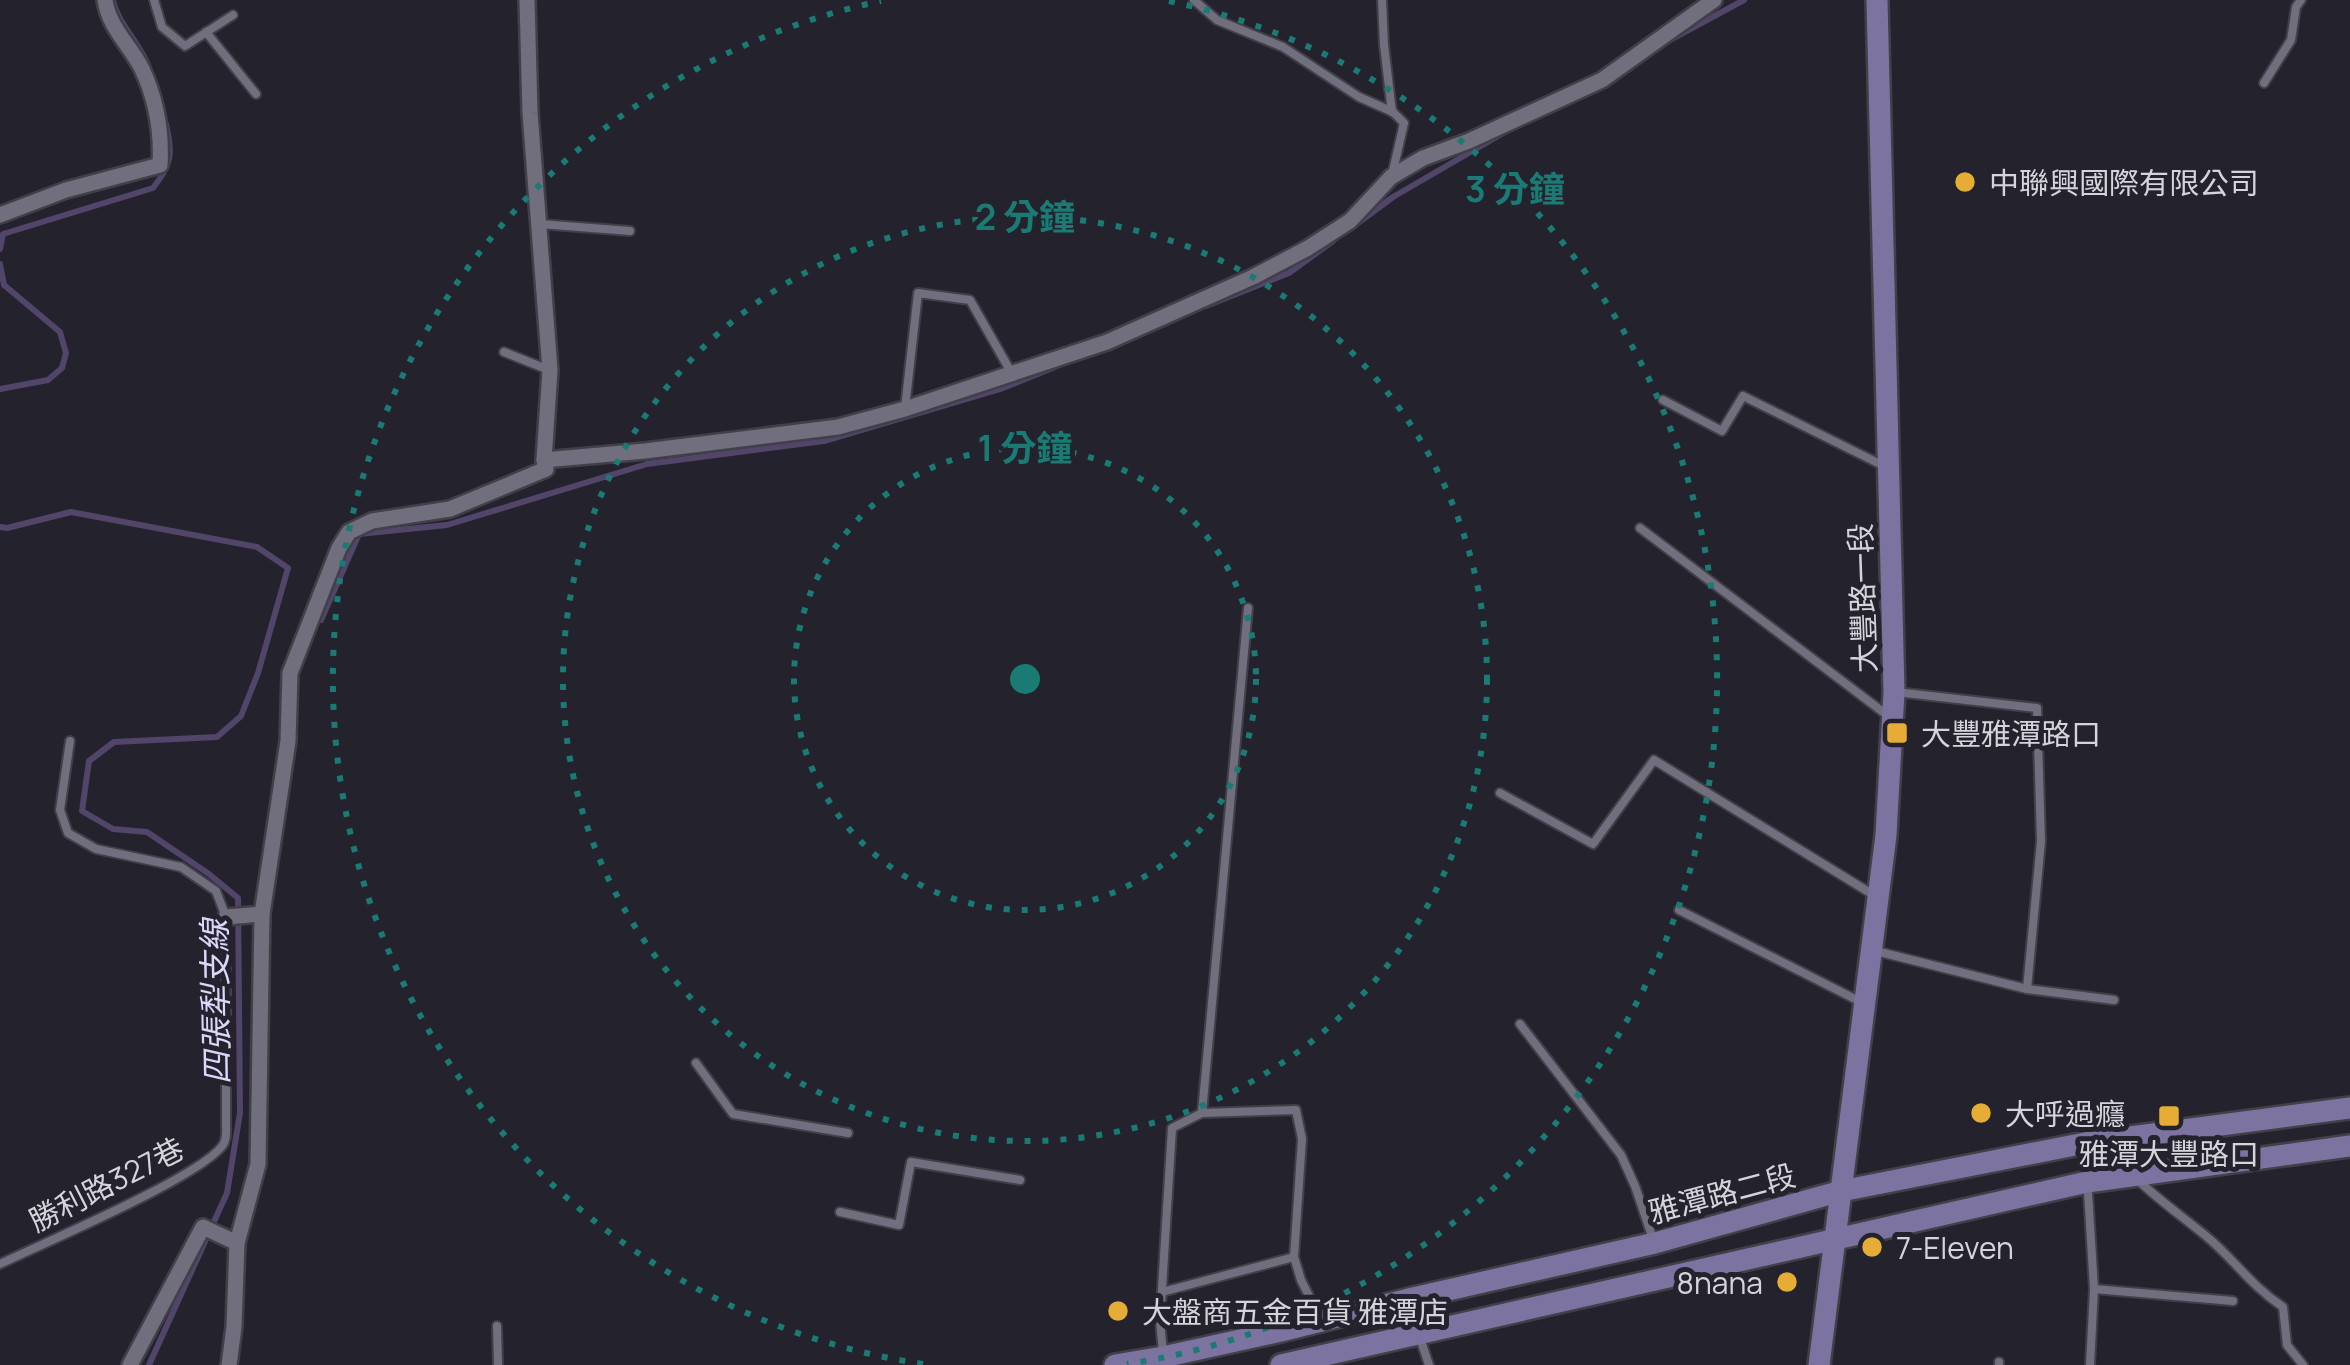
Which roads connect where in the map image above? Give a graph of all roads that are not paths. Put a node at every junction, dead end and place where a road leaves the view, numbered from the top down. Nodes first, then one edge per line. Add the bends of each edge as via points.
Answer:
1 (105, 0) edge
2 (154, 0) edge
3 (527, 0) edge
4 (1194, 0) edge
5 (1382, 0) edge
6 (1714, 0) edge
7 (1877, 0) edge
8 (2301, 0) edge
9 (233, 15) dead end
10 (206, 32) junction
11 (2264, 83) dead end
12 (256, 94) dead end
13 (1393, 112) junction
14 (1391, 177) junction
15 (0, 215) edge
16 (540, 224) junction
17 (630, 231) dead end
18 (504, 352) dead end
19 (550, 370) junction
20 (1012, 375) junction
21 (1663, 400) dead end
22 (905, 409) junction
23 (544, 460) junction
24 (1889, 469) junction
25 (1640, 528) dead end
26 (1248, 608) dead end
27 (1894, 692) junction
28 (1893, 720) junction
29 (70, 741) dead end
30 (1500, 793) dead end
31 (1879, 898) junction
32 (1679, 910) dead end
33 (262, 914) junction
34 (226, 916) junction
35 (1873, 950) junction
36 (2027, 989) junction
37 (2114, 1000) dead end
38 (1866, 1005) junction
39 (1520, 1024) dead end
40 (696, 1063) dead end
41 (2350, 1108) edge
42 (1202, 1113) junction
43 (848, 1133) dead end
44 (2085, 1143) junction
45 (2350, 1146) edge
46 (2134, 1176) junction
47 (1020, 1180) dead end
48 (2087, 1182) junction
49 (1840, 1191) junction
50 (840, 1212) dead end
51 (1833, 1241) junction
52 (237, 1243) junction
53 (1654, 1243) junction
54 (1294, 1257) junction
55 (0, 1264) edge
56 (2094, 1289) junction
57 (1162, 1292) junction
58 (1413, 1298) junction
59 (2233, 1301) dead end
60 (1321, 1320) junction
61 (497, 1326) dead end
62 (1281, 1331) junction
63 (1419, 1335) junction
64 (1163, 1357) junction
65 (130, 1365) edge
66 (229, 1365) edge
67 (498, 1365) edge
68 (1114, 1365) edge
69 (1284, 1365) edge
70 (1429, 1365) edge
71 (1819, 1365) edge
72 (2090, 1365) edge
73 (2303, 1365) edge

1 - 15 street via 156,110 160,165
2 - 10 lane via 162,27 184,46
3 - 16 street
4 - 13 lane via 1217,20 1283,47
5 - 13 lane
6 - 14 street via 1602,80
7 - 24 street, 大豐路一段
8 - 11 lane via 2291,40
9 - 10 lane
10 - 12 lane
13 - 14 lane via 1404,123
14 - 20 street via 1350,221 1308,248 1107,342
16 - 17 lane
16 - 19 street
18 - 19 lane
19 - 23 street
20 - 22 street
20 - 22 lane via 970,300 918,293
21 - 24 lane via 1722,431 1743,396
22 - 23 street via 838,427
23 - 33 street via 546,469 450,509 372,521 349,532 339,548 290,673
24 - 27 street, 大豐路一段
25 - 28 lane
26 - 42 lane
27 - 28 street, 大豐路一段
27 - 36 lane via 2037,708 2041,841
28 - 31 street, 大豐路一段
29 - 34 lane via 60,810 68,832 96,849 181,867 216,891
30 - 31 lane via 1593,844 1654,760
31 - 35 street, 大豐路一段
32 - 38 lane
33 - 34 street
33 - 52 street via 258,1164
34 - 55 lane, 勝利路327巷 via 224,1142 130,1204
35 - 36 lane
35 - 38 street, 大豐路一段
36 - 37 lane
38 - 49 street, 大豐路一段
39 - 53 lane via 1621,1155
40 - 43 lane via 733,1114
41 - 44 street, 雅潭路二段
42 - 54 lane via 1296,1110 1302,1139
42 - 57 lane via 1172,1128
44 - 48 lane
44 - 49 street, 雅潭路二段
45 - 46 street
46 - 48 street
46 - 73 lane via 2283,1307 2287,1345
47 - 50 lane via 911,1162 899,1225
48 - 51 street
48 - 56 lane
49 - 51 street, 大豐路一段
49 - 53 street, 雅潭路二段
51 - 63 street
51 - 71 street, 大豐路一段
52 - 65 street via 203,1226
52 - 66 street
53 - 58 street, 雅潭路二段
54 - 57 lane
54 - 60 lane
56 - 59 lane
56 - 72 lane
57 - 64 lane
58 - 60 street, 雅潭路二段
58 - 63 lane
60 - 62 street, 雅潭路二段
61 - 67 lane
62 - 64 street, 雅潭路二段
62 - 69 street
63 - 69 street
63 - 70 lane
64 - 68 street, 雅潭路二段

